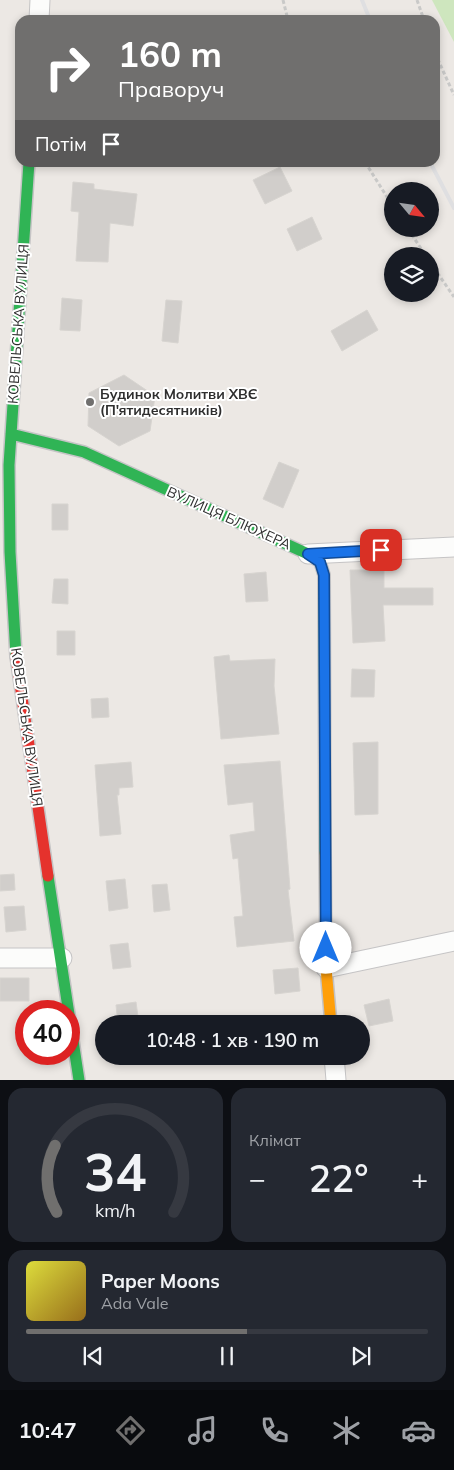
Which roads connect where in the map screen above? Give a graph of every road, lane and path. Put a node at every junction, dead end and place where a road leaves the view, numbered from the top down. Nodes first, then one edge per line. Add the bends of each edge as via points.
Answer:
1 (40, 0) edge
2 (283, 0) edge
3 (417, 0) edge
4 (39, 15) edge
5 (287, 15) edge
6 (422, 15) edge
7 (440, 64) edge
8 (454, 95) edge
9 (29, 167) edge
10 (368, 167) edge
11 (384, 192) edge
12 (439, 275) edge
13 (454, 297) edge
14 (11, 434) junction
15 (454, 547) edge
16 (308, 554) junction
17 (9, 674) edge
18 (454, 941) edge
19 (0, 958) edge
20 (62, 958) junction
21 (326, 968) junction
22 (330, 1015) edge
23 (335, 1065) edge
24 (79, 1080) edge
25 (336, 1080) edge

1 - 4 street
2 - 5 path
3 - 6 path
7 - 8 path
9 - 14 street, КОВЕЛЬСЬКА ВУЛИЦЯ
10 - 11 path
12 - 13 path
14 - 16 street, ВУЛИЦЯ БЛЮХЕРА via 84,452
14 - 17 street, КОВЕЛЬСЬКА ВУЛИЦЯ
15 - 16 street
16 - 21 street, ВУЛИЦЯ БЛЮХЕРА via 320,562 324,575
17 - 20 street, КОВЕЛЬСЬКА ВУЛИЦЯ
18 - 21 street
19 - 20 street
20 - 24 street, КОВЕЛЬСЬКА ВУЛИЦЯ
21 - 22 street, ВУЛИЦЯ БЛЮХЕРА
23 - 25 street

